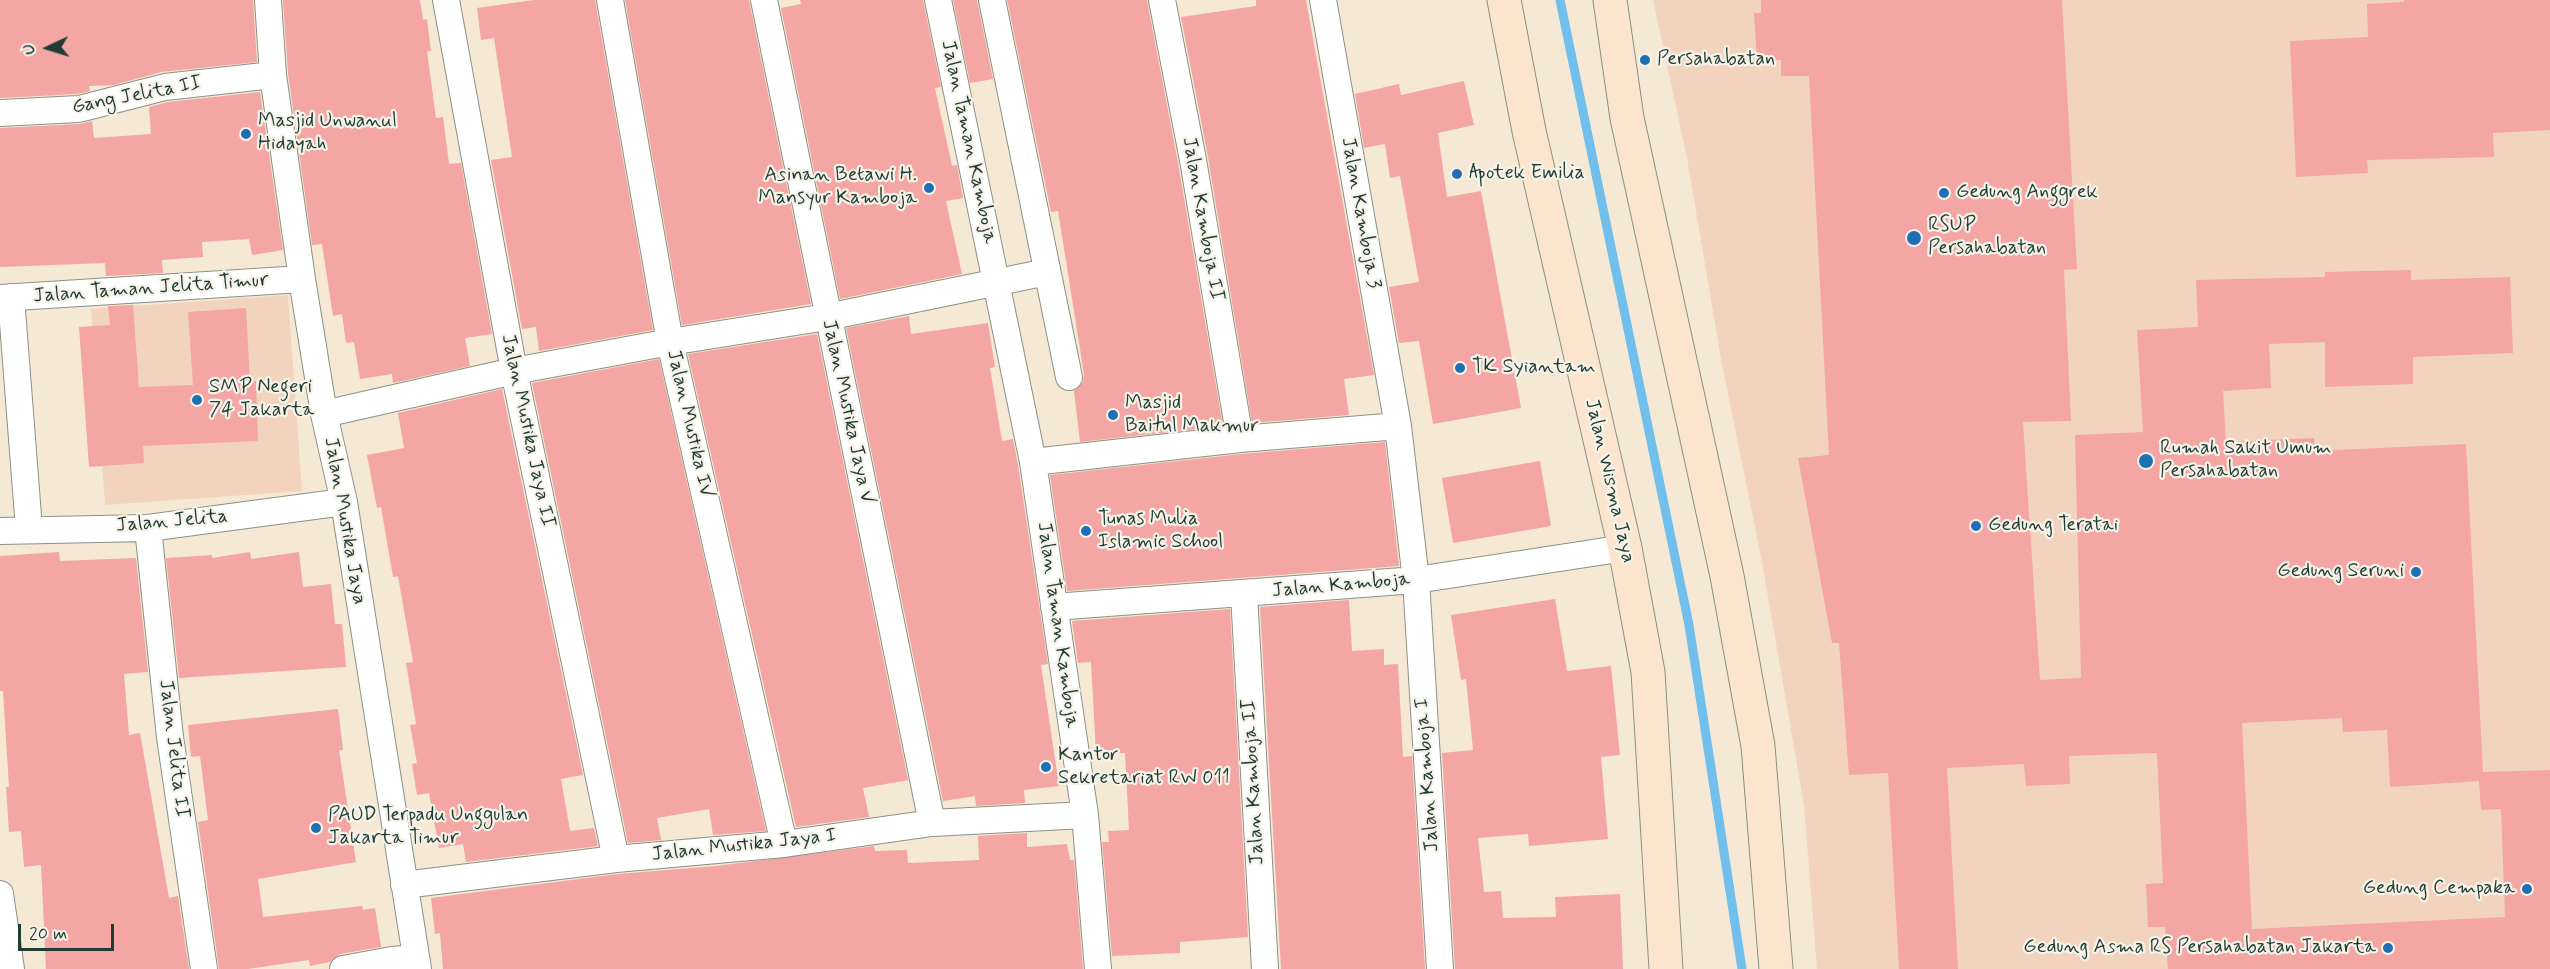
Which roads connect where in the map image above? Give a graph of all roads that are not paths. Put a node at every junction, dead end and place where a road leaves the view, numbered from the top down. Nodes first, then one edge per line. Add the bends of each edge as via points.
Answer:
1 (268, 0) edge
2 (446, 0) edge
3 (610, 0) edge
4 (764, 0) edge
5 (938, 0) edge
6 (992, 0) edge
7 (1162, 0) edge
8 (1323, 0) edge
9 (1504, 0) edge
10 (1610, 0) edge
11 (273, 75) junction
12 (0, 113) edge
13 (1047, 272) junction
14 (302, 279) junction
15 (998, 284) junction
16 (5, 298) edge
17 (827, 317) junction
18 (670, 342) junction
19 (514, 371) junction
20 (1069, 377) dead end
21 (324, 414) junction
22 (1398, 426) junction
23 (1240, 439) junction
24 (1033, 462) junction
25 (344, 502) junction
26 (148, 528) junction
27 (29, 529) junction
28 (0, 531) edge
29 (1625, 548) junction
30 (1416, 580) junction
31 (1244, 594) junction
32 (1054, 608) junction
33 (1084, 815) junction
34 (932, 823) junction
35 (784, 844) junction
36 (616, 859) junction
37 (405, 885) junction
38 (0, 894) edge
39 (416, 964) edge
40 (11, 969) edge
41 (204, 969) edge
42 (343, 969) edge
43 (1098, 969) edge
44 (1265, 969) edge
45 (1440, 969) edge
46 (1666, 969) edge
47 (1776, 969) edge

1 - 11 street, Jalan Mustika Jaya
2 - 19 street, Jalan Mustika Jaya II
3 - 18 street, Jalan Mustika IV
4 - 17 street, Jalan Mustika Jaya V
5 - 15 street, Jalan Taman Kamboja
6 - 13 street
7 - 23 street, Jalan Kamboja II
8 - 22 street, Jalan Kamboja 3
9 - 29 street, Jalan Wisma Jaya via 1529,131
10 - 47 street via 1627,118 1727,576 1758,746
11 - 12 street, Gang Jelita II via 165,87 79,109
11 - 14 street, Jalan Mustika Jaya
13 - 15 street
13 - 20 street
14 - 16 street, Jalan Taman Jelita Timur
14 - 21 street, Jalan Mustika Jaya
15 - 17 street
15 - 24 street, Jalan Taman Kamboja
16 - 27 street
17 - 18 street
17 - 34 street, Jalan Mustika Jaya V
18 - 19 street
18 - 35 street, Jalan Mustika IV
19 - 21 street
19 - 36 street, Jalan Mustika Jaya II
21 - 25 street, Jalan Mustika Jaya
22 - 23 street
22 - 30 street, Jalan Kamboja 3
23 - 24 street
24 - 32 street, Jalan Taman Kamboja
25 - 26 street, Jalan Jelita
25 - 37 street, Jalan Mustika Jaya
26 - 27 street, Jalan Jelita
26 - 41 street, Jalan Jelita II via 171,737
27 - 28 street, Jalan Jelita
29 - 30 street, Jalan Kamboja
29 - 46 street, Jalan Wisma Jaya via 1648,672
30 - 31 street, Jalan Kamboja
30 - 45 street, Jalan Kamboja I
31 - 32 street, Jalan Kamboja
31 - 44 street, Jalan Kamboja II
32 - 33 street, Jalan Taman Kamboja
33 - 34 street, Jalan Mustika Jaya I
33 - 43 street, Jalan Taman Kamboja
34 - 35 street, Jalan Mustika Jaya I
35 - 36 street, Jalan Mustika Jaya I
36 - 37 street, Jalan Mustika Jaya I
37 - 39 street, Jalan Mustika Jaya
38 - 40 street
39 - 42 street via 392,960

